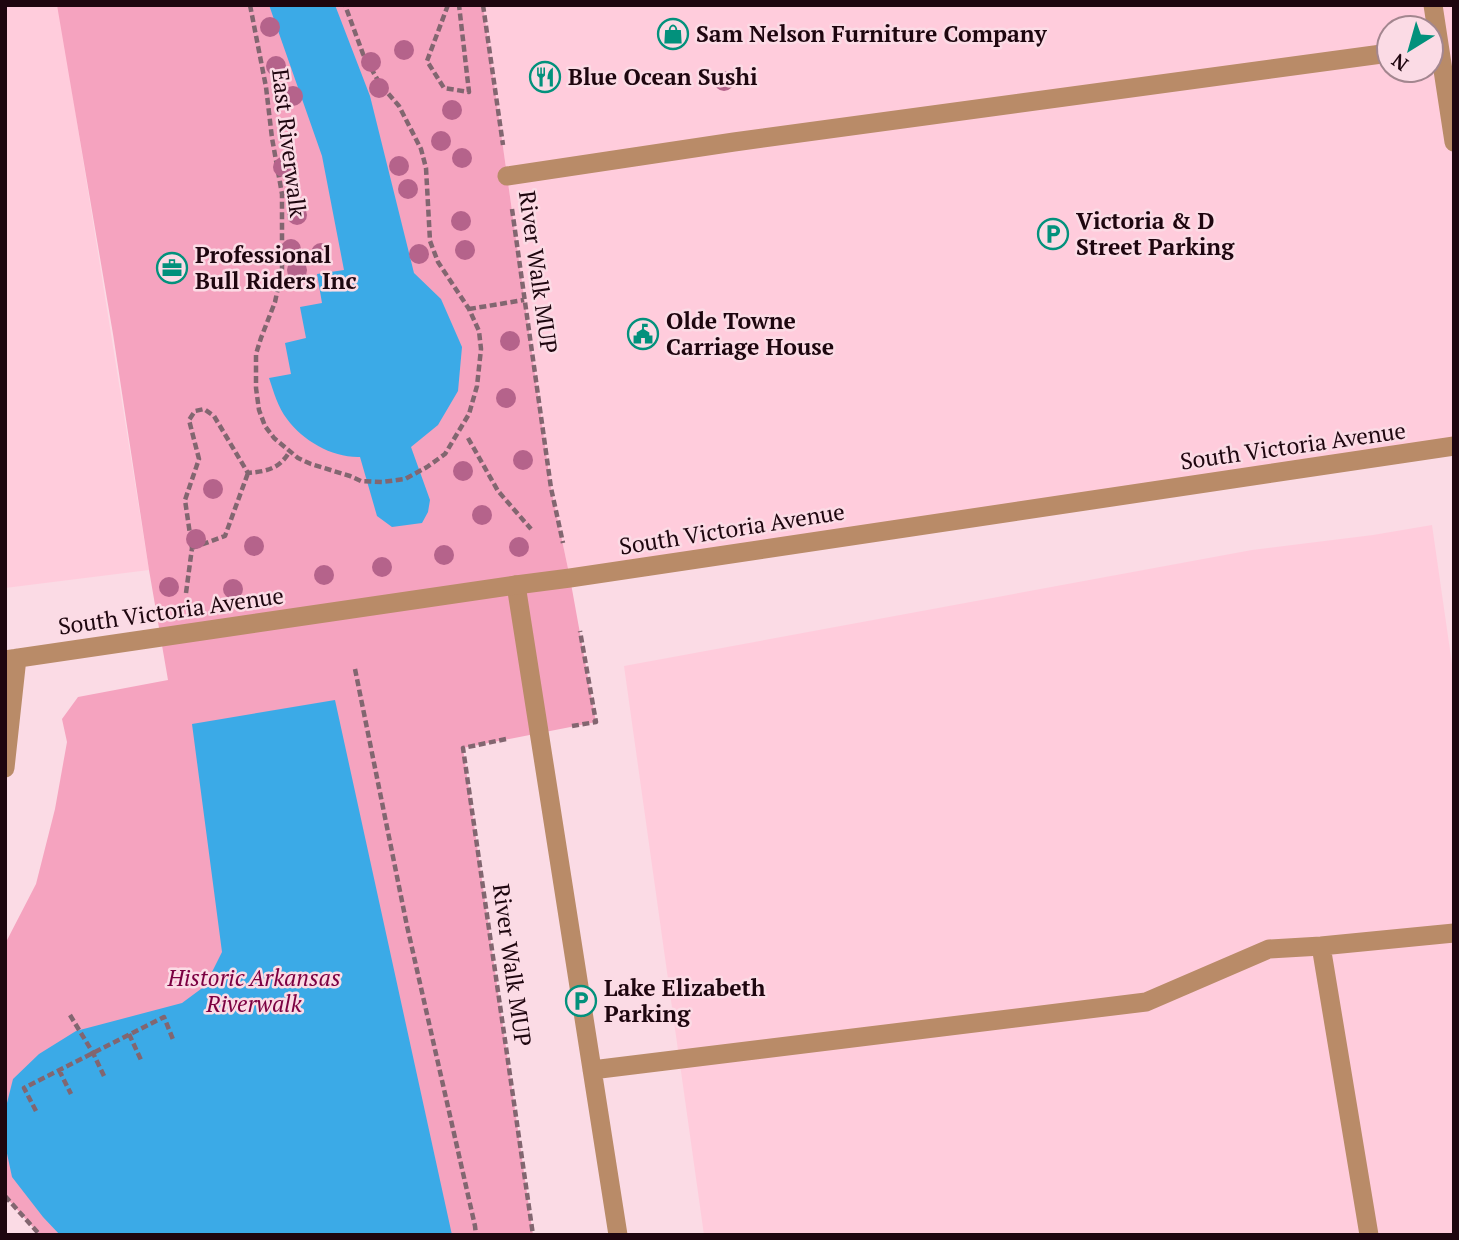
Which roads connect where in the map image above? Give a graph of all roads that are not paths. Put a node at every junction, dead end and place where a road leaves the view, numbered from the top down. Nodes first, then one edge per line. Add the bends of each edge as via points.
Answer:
1 (1375, 55) edge
2 (1445, 76) edge
3 (1454, 142) edge
4 (507, 176) road end
5 (1454, 446) edge
6 (516, 585) junction
7 (11, 659) edge
8 (5, 768) edge
9 (1454, 933) edge
10 (1321, 946) junction
11 (592, 1070) junction
12 (618, 1235) edge
13 (1369, 1235) edge

1 - 4 street
2 - 3 street
5 - 6 street, South Victoria Avenue
6 - 7 street, South Victoria Avenue
6 - 11 street
7 - 8 street
9 - 10 street
10 - 11 street via 1269,950 1146,1002
10 - 13 street
11 - 12 street

